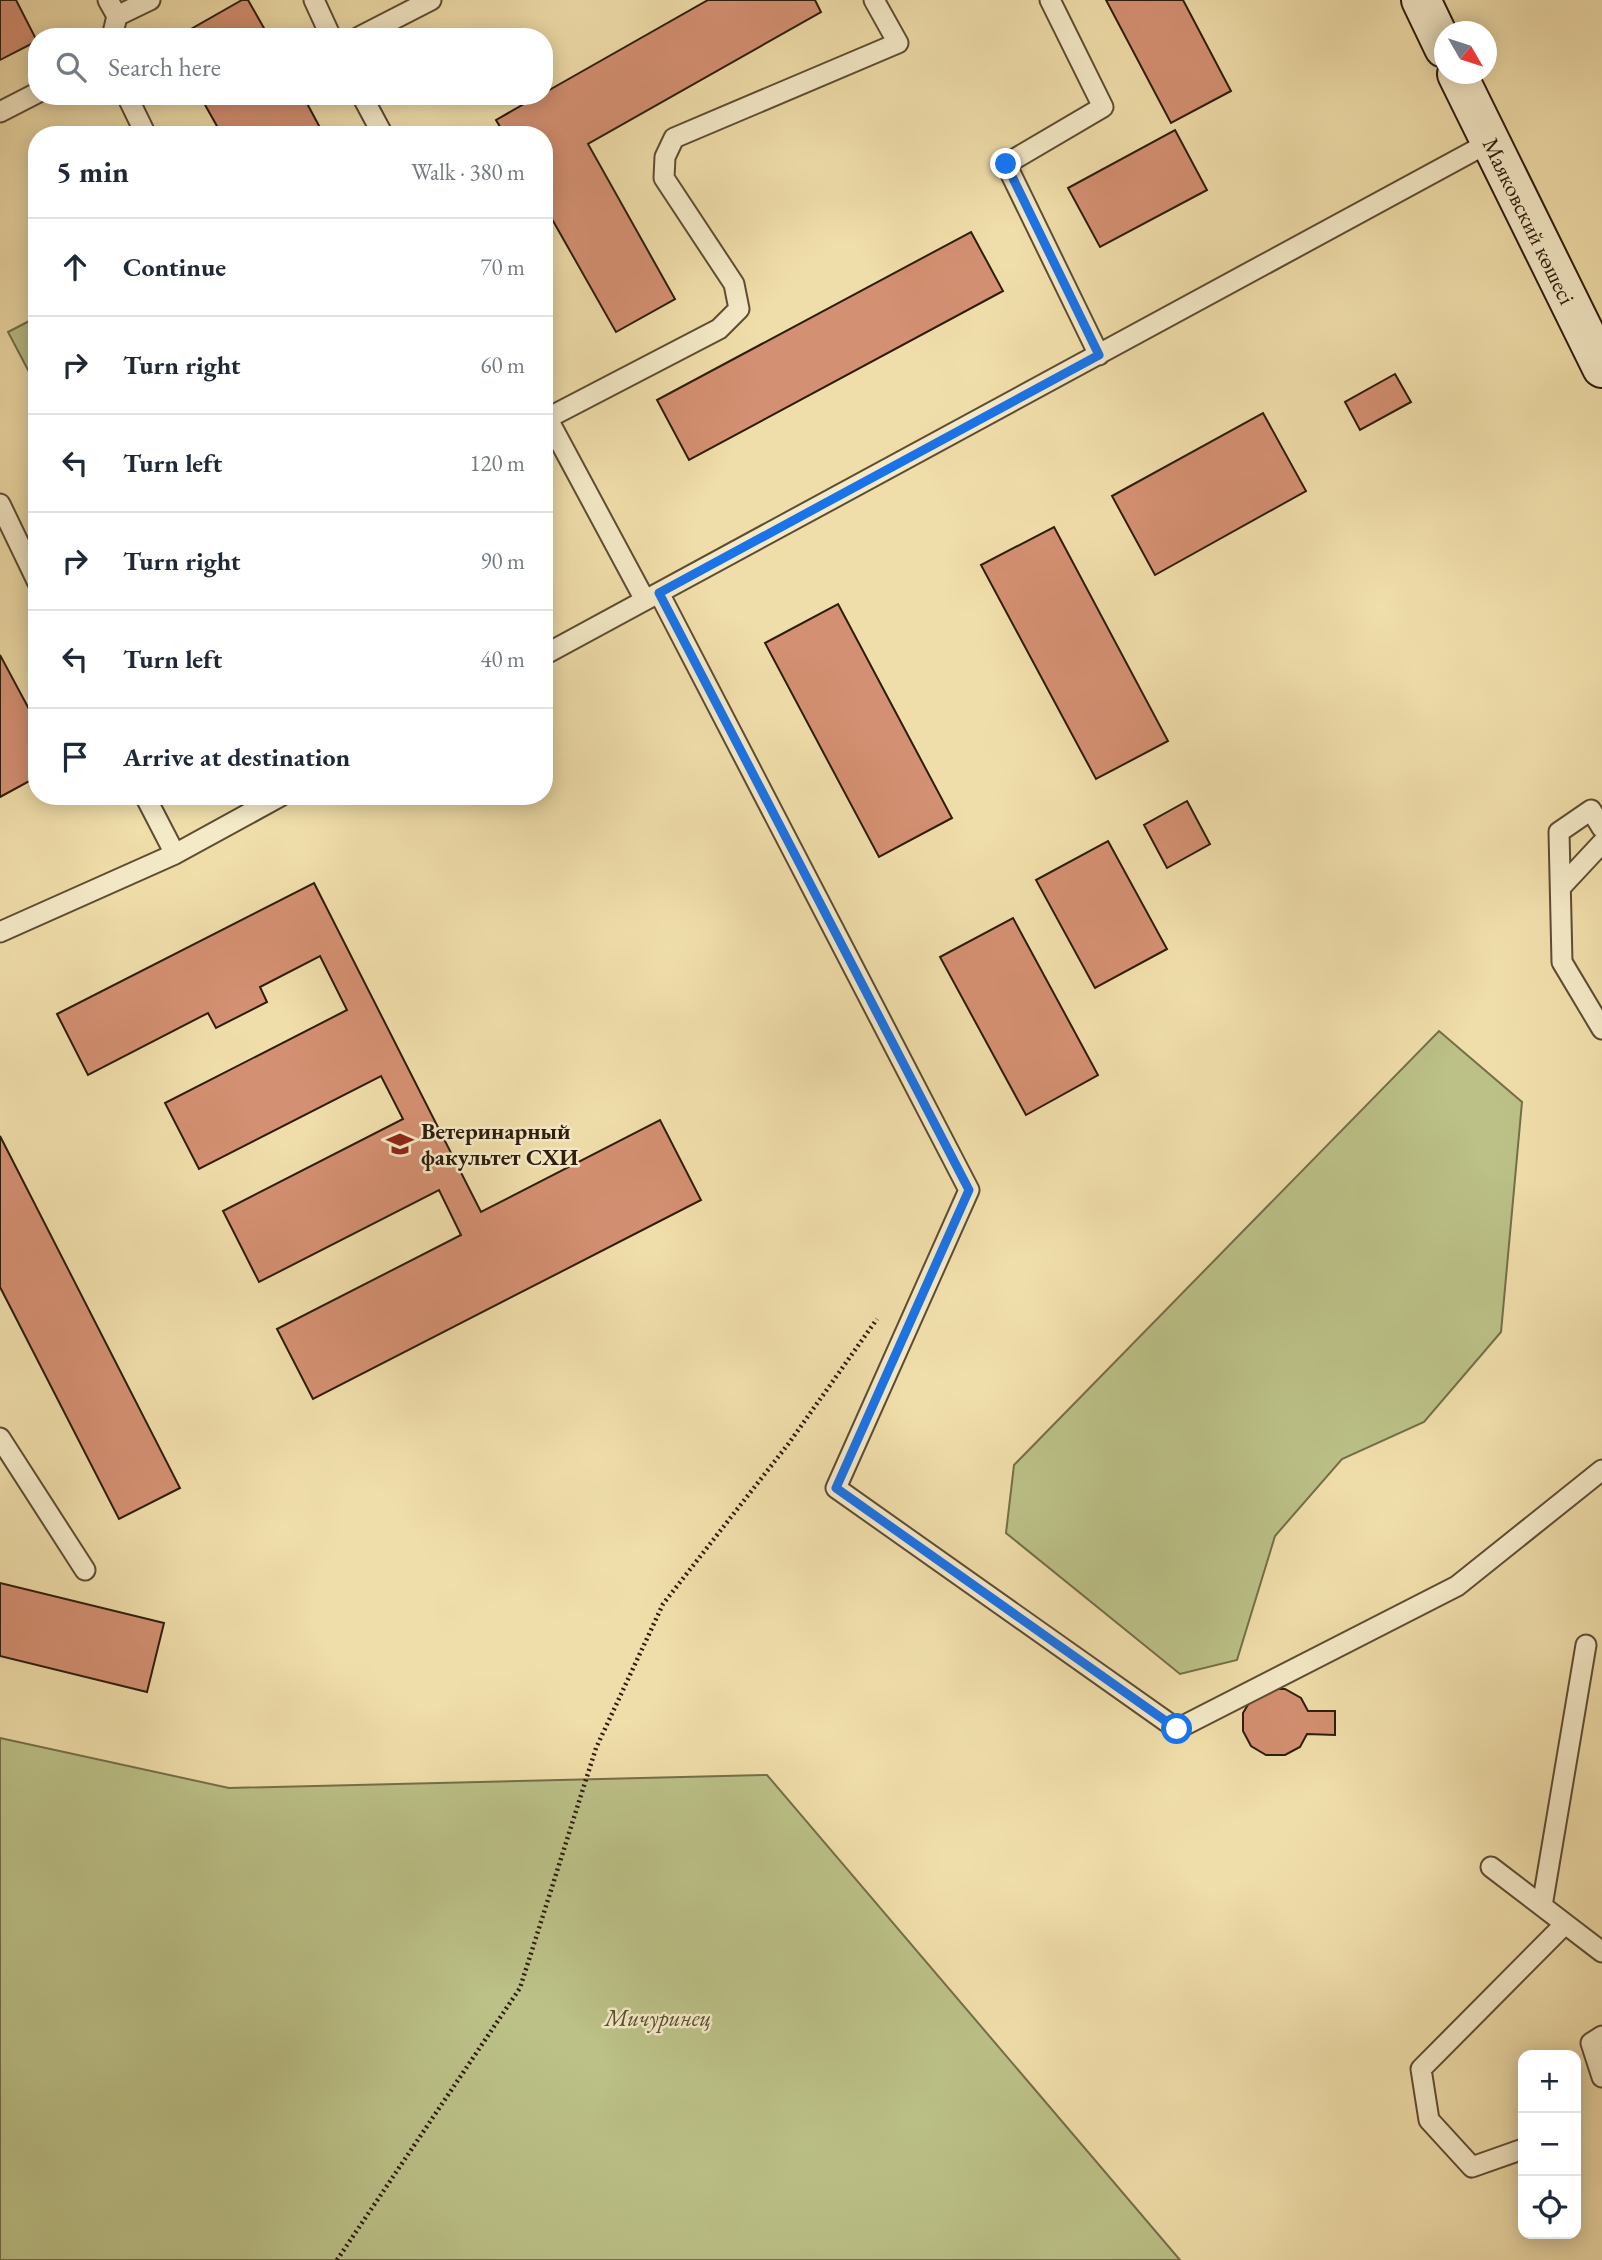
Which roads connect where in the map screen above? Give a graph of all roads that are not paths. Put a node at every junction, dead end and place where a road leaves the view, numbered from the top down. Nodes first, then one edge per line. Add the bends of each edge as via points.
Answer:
1 (150, 0) edge
2 (314, 0) edge
3 (431, 0) edge
4 (874, 0) edge
5 (1050, 0) edge
6 (1421, 0) edge
7 (113, 8) edge
8 (1434, 27) edge
9 (112, 28) edge
10 (327, 28) edge
11 (377, 28) edge
12 (1462, 84) edge
13 (28, 98) edge
14 (131, 105) edge
15 (367, 105) edge
16 (0, 112) edge
17 (142, 126) edge
18 (378, 126) edge
19 (1490, 142) junction
20 (1099, 355) junction
21 (1602, 368) edge
22 (553, 413) edge
23 (553, 430) edge
24 (0, 504) edge
25 (28, 562) edge
26 (652, 597) junction
27 (553, 649) edge
28 (150, 805) edge
29 (265, 805) edge
30 (1602, 828) edge
31 (1602, 843) edge
32 (175, 854) junction
33 (1560, 887) junction
34 (1, 929) edge
35 (1602, 1030) edge
36 (0, 1438) edge
37 (1602, 1470) edge
38 (85, 1570) dead end
39 (1586, 1645) dead end
40 (1491, 1867) dead end
41 (1542, 1906) junction
42 (1565, 1924) junction
43 (1602, 1952) edge
44 (1602, 2036) edge
45 (1602, 2077) edge
46 (1518, 2151) edge

1 - 7 lane
2 - 10 lane
3 - 11 lane
4 - 22 lane via 898,43 674,138 665,157 664,178 734,284 739,309 719,329
5 - 20 lane via 1103,107 1006,164
6 - 8 main road
7 - 9 lane
12 - 19 main road, Маяковский көшесі
13 - 16 lane
14 - 17 lane
15 - 18 lane
19 - 20 lane
19 - 21 main road, Маяковский көшесі
20 - 26 lane
23 - 26 lane
24 - 25 lane
26 - 27 lane
26 - 37 lane via 969,1190 836,1488 1177,1729 1457,1586
28 - 32 lane
29 - 32 lane
30 - 33 lane via 1591,810 1559,832
31 - 33 lane
32 - 34 lane
33 - 35 lane via 1562,962
36 - 38 lane
39 - 41 lane
40 - 41 lane
41 - 42 lane
42 - 43 lane
42 - 46 lane via 1421,2069 1429,2120 1472,2167
44 - 45 lane via 1591,2043

